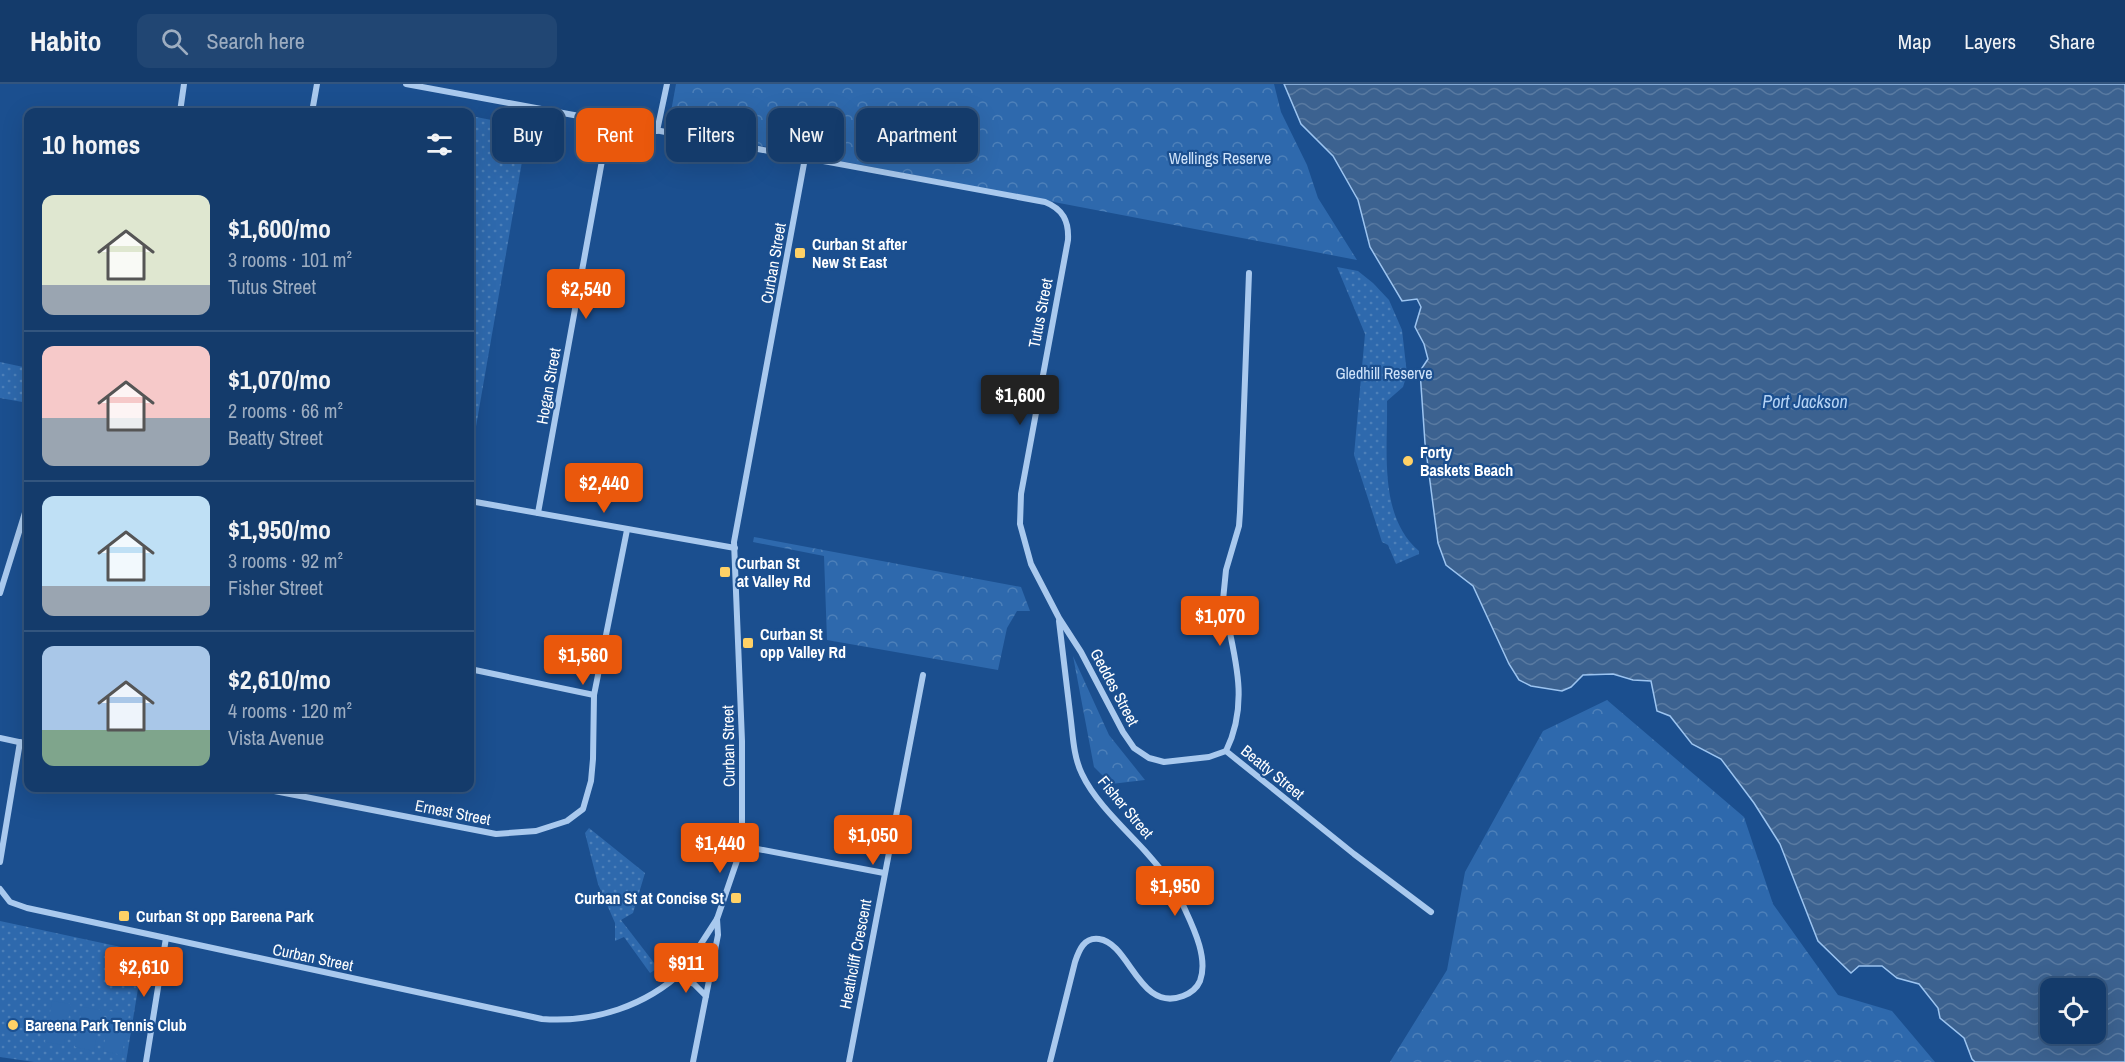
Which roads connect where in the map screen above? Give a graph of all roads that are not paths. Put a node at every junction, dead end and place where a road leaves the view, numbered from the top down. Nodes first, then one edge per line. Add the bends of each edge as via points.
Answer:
1 (184, 84) edge
2 (317, 84) edge
3 (406, 84) edge
4 (667, 84) edge
5 (181, 108) edge
6 (313, 108) edge
7 (576, 116) edge
8 (654, 130) edge
9 (657, 131) junction
10 (768, 151) edge
11 (602, 162) edge
12 (804, 162) edge
13 (827, 162) edge
14 (1249, 273) dead end
15 (474, 502) edge
16 (538, 513) junction
17 (24, 516) edge
18 (627, 530) junction
19 (735, 548) junction
20 (0, 593) edge
21 (1059, 618) junction
22 (474, 670) edge
23 (923, 675) dead end
24 (594, 695) junction
25 (0, 738) edge
26 (20, 742) junction
27 (24, 743) edge
28 (1226, 751) junction
29 (279, 792) edge
30 (742, 846) junction
31 (0, 862) edge
32 (884, 873) junction
33 (0, 889) edge
34 (1431, 912) dead end
35 (717, 919) junction
36 (165, 938) junction
37 (678, 976) junction
38 (706, 996) junction
39 (146, 1062) edge
40 (693, 1062) edge
41 (849, 1062) edge
42 (1050, 1062) edge

1 - 5 street
2 - 6 street
3 - 7 street
4 - 9 street
8 - 9 street
9 - 10 street
11 - 16 street, Hogan Street
12 - 19 street, Curban Street
13 - 21 street, Tutus Street via 1045,202 1057,208 1065,219 1068,240 1020,509 1025,550
14 - 28 street, Beatty Street via 1240,519 1223,587 1240,703
15 - 16 street
16 - 18 street
17 - 20 street
18 - 19 street
18 - 24 street, Ernest Street
19 - 30 street, Curban Street
21 - 28 street, Geddes Street via 1134,748 1164,762 1188,761
21 - 42 street, Fisher Street via 1078,767 1096,796 1176,889 1203,964 1201,979 1193,991 1179,998 1163,998 1146,987 1106,942 1086,942 1075,962
22 - 24 street
23 - 32 street, Heathcliff Crescent
24 - 29 street, Ernest Street via 591,782 583,809 567,820 536,831 496,834 468,830
25 - 26 street
26 - 27 street
26 - 31 street
28 - 34 street, Beatty Street
30 - 32 street
30 - 35 street, Curban Street
32 - 41 street, Heathcliff Crescent
33 - 36 street, Curban Street via 10,902 27,908
35 - 37 street, Curban Street
35 - 38 street via 718,934
36 - 37 street, Curban Street via 542,1020 588,1018 614,1012
36 - 39 street
37 - 38 street
38 - 40 street

